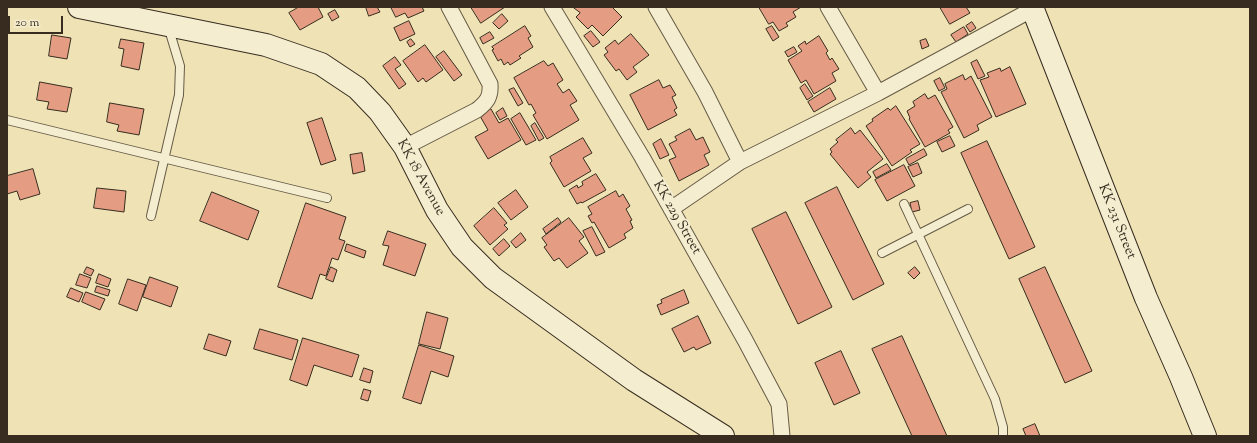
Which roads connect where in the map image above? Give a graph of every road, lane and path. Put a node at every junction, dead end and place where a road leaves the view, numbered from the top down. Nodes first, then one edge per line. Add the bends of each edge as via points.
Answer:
1 (79, 7) edge
2 (449, 7) edge
3 (552, 7) edge
4 (656, 7) edge
5 (828, 7) edge
6 (1033, 8) edge
7 (168, 26) junction
8 (878, 93) junction
9 (7, 120) edge
10 (404, 147) junction
11 (165, 159) junction
12 (740, 162) junction
13 (327, 198) dead end
14 (904, 204) dead end
15 (671, 209) junction
16 (968, 209) dead end
17 (151, 216) dead end
18 (918, 235) junction
19 (882, 253) dead end
20 (723, 436) edge
21 (782, 436) edge
22 (1003, 436) edge
23 (1205, 436) edge

1 - 7 main road, KK 18 Avenue
2 - 10 street via 490,84 490,93 487,102 477,110
3 - 15 street, KK 229 Street
4 - 12 street via 705,92
5 - 8 street
6 - 8 street
6 - 23 main road, KK 231 Street via 1143,291
7 - 10 main road, KK 18 Avenue via 266,45 321,64 357,88 380,112
7 - 11 lane via 180,66 179,95
8 - 12 street
9 - 11 lane
10 - 20 main road, KK 18 Avenue via 437,210 458,241 493,278 634,380
11 - 13 lane
11 - 17 lane
12 - 15 street
14 - 18 lane
15 - 21 street, KK 229 Street via 779,404
16 - 18 lane
18 - 19 lane
18 - 22 lane via 995,399

